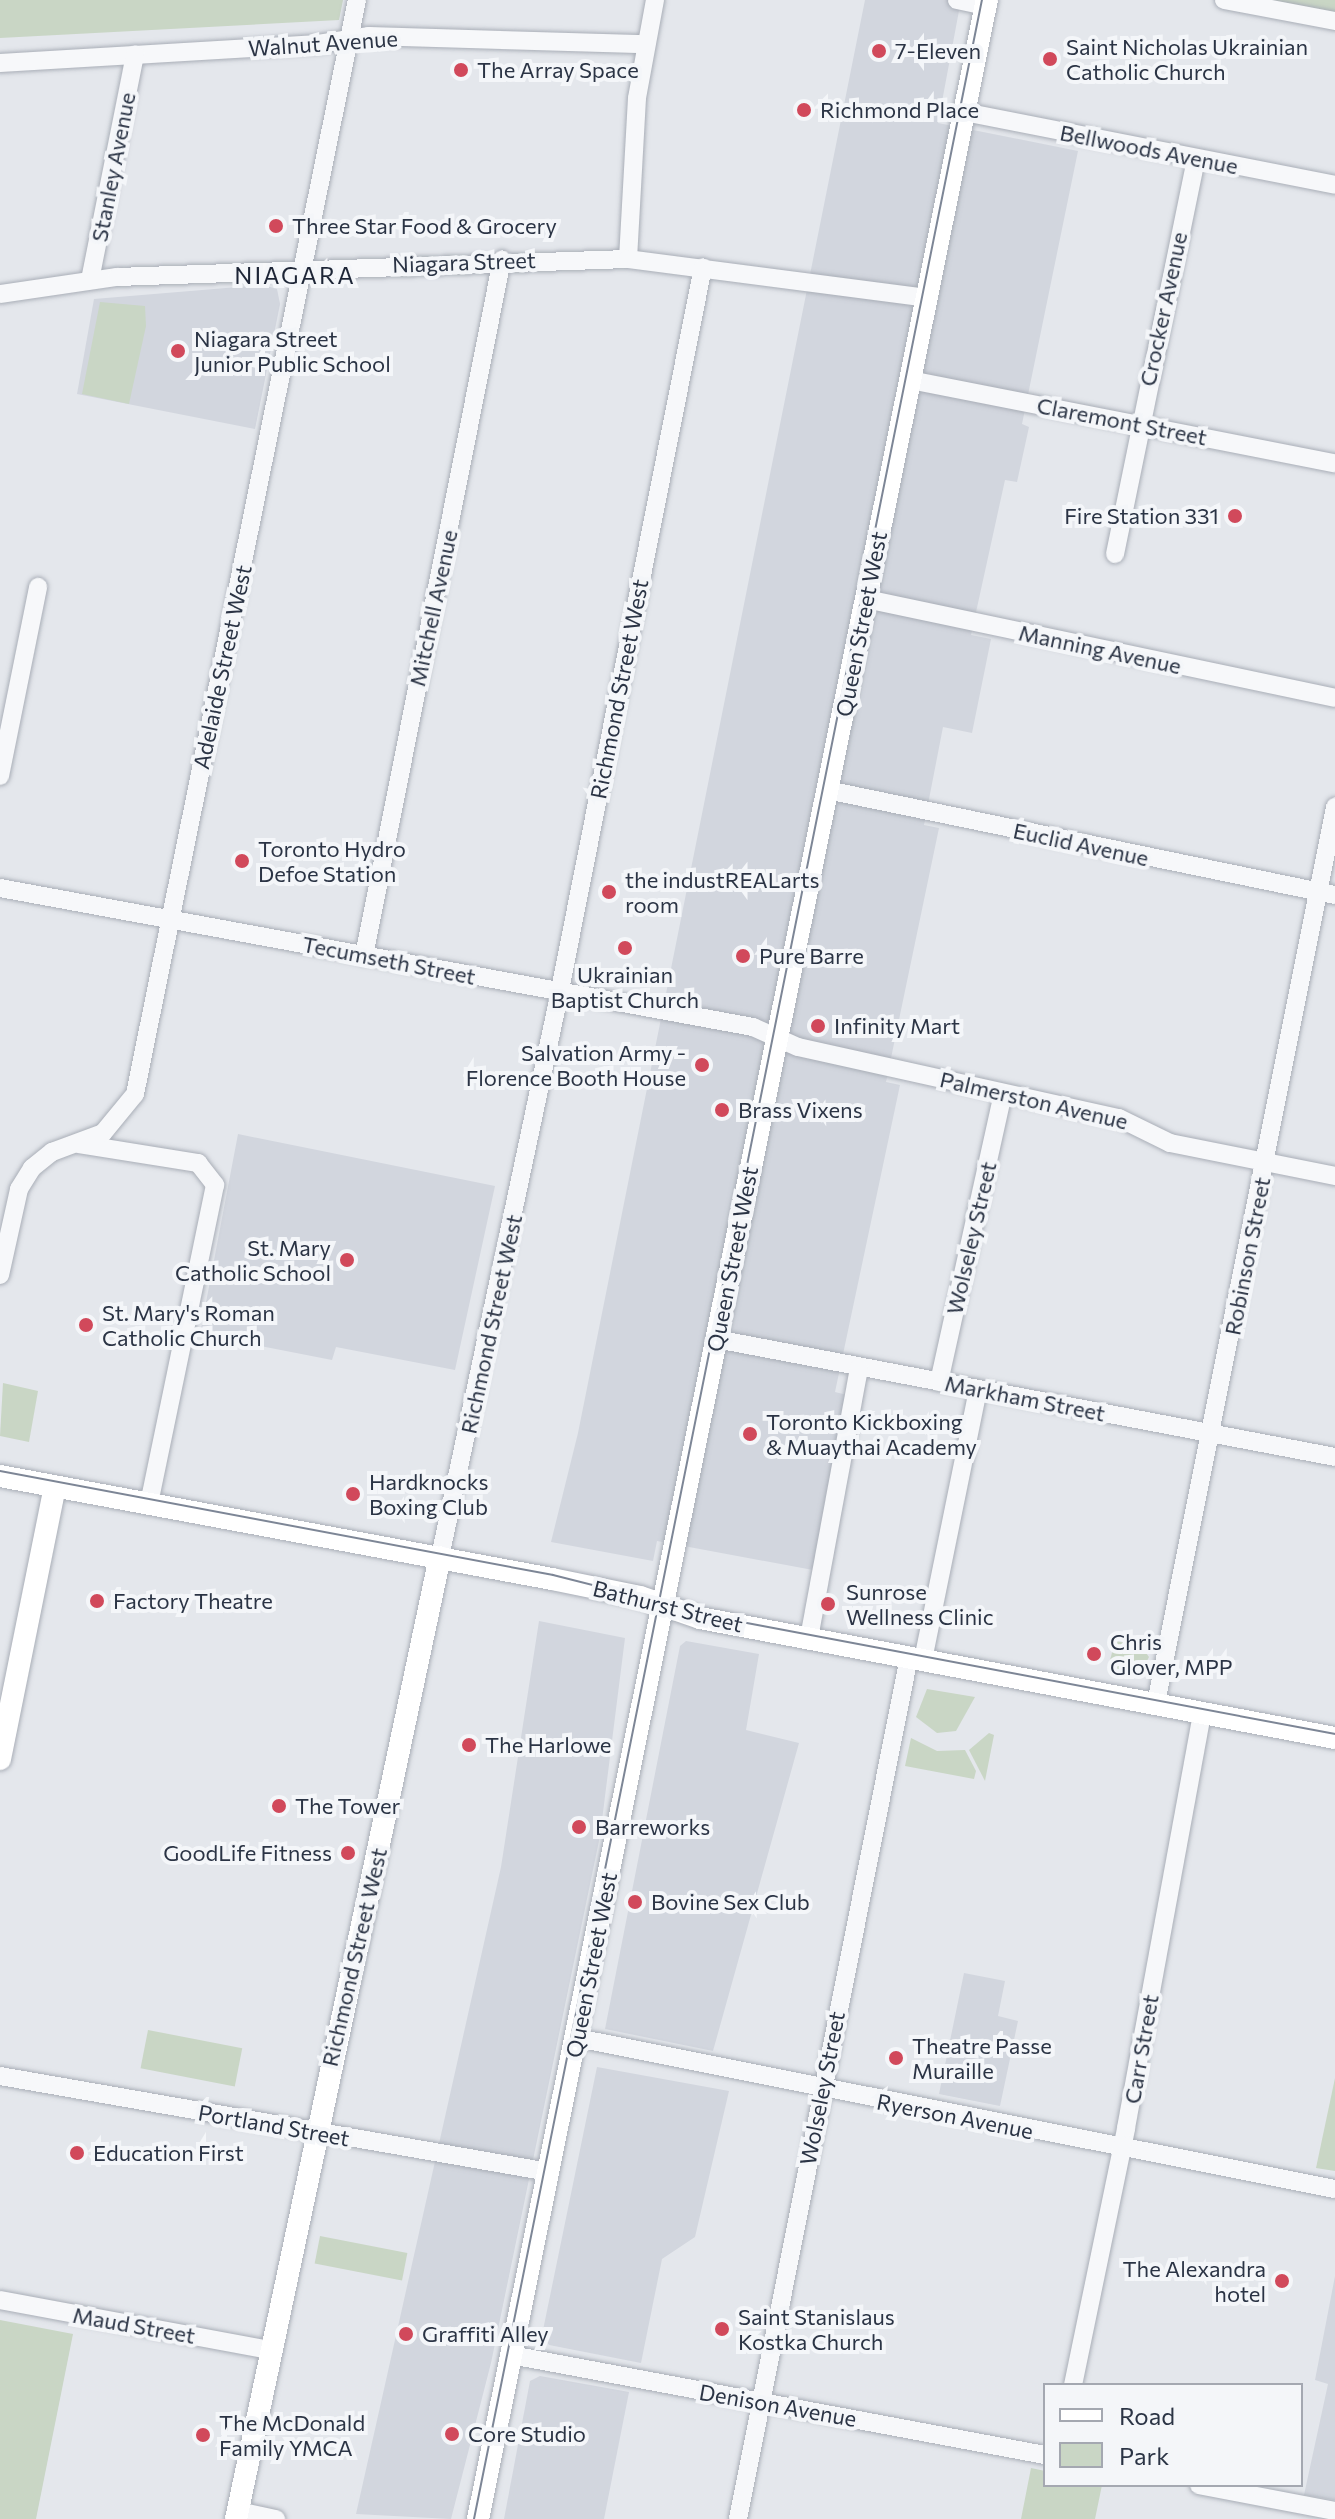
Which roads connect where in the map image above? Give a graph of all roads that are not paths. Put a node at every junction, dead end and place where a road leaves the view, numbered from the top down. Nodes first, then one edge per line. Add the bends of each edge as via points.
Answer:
1 (357, 0) edge
2 (655, 0) edge
3 (957, 0) edge
4 (1224, 0) edge
5 (986, 3) edge
6 (1335, 21) edge
7 (349, 39) junction
8 (646, 44) junction
9 (135, 54) junction
10 (0, 63) edge
11 (964, 112) junction
12 (1196, 160) junction
13 (1335, 185) edge
14 (628, 259) junction
15 (502, 260) junction
16 (303, 267) junction
17 (703, 267) junction
18 (90, 280) junction
19 (0, 294) edge
20 (927, 298) junction
21 (910, 380) junction
22 (1139, 424) junction
23 (1335, 463) edge
24 (1115, 554) dead end
25 (38, 587) dead end
26 (866, 599) junction
27 (1335, 698) edge
28 (0, 776) edge
29 (827, 790) junction
30 (1335, 807) edge
31 (0, 888) edge
32 (1327, 894) edge
33 (170, 919) junction
34 (364, 956) junction
35 (560, 992) junction
36 (777, 1037) junction
37 (1003, 1094) junction
38 (76, 1143) junction
39 (1264, 1162) junction
40 (1335, 1176) edge
41 (0, 1275) edge
42 (716, 1339) junction
43 (859, 1368) junction
44 (939, 1382) junction
45 (978, 1390) junction
46 (1213, 1433) junction
47 (1335, 1457) edge
48 (0, 1476) edge
49 (55, 1486) junction
50 (149, 1504) junction
51 (440, 1557) junction
52 (664, 1606) junction
53 (809, 1638) junction
54 (916, 1659) junction
55 (1156, 1703) junction
56 (1202, 1713) junction
57 (1335, 1738) edge
58 (0, 1759) edge
59 (577, 2038) junction
60 (0, 2076) edge
61 (822, 2090) junction
62 (314, 2134) junction
63 (1122, 2148) junction
64 (549, 2172) junction
65 (1335, 2189) edge
66 (0, 2300) edge
67 (269, 2350) junction
68 (511, 2355) junction
69 (1073, 2383) edge
70 (761, 2402) junction
71 (1043, 2455) edge
72 (1209, 2487) edge
73 (1335, 2511) edge
74 (237, 2515) edge
75 (276, 2519) edge
76 (478, 2519) edge
77 (738, 2519) edge

1 - 7 street, Adelaide Street West
2 - 8 street
3 - 5 street
4 - 6 street
5 - 11 main road, Queen Street West
7 - 8 street, Walnut Avenue
7 - 9 street, Walnut Avenue
7 - 16 street, Adelaide Street West
8 - 14 street via 631,153
9 - 10 street, Walnut Avenue
9 - 18 street, Stanley Avenue
11 - 12 street, Bellwoods Avenue
11 - 20 main road, Queen Street West
12 - 13 street, Bellwoods Avenue
12 - 22 street, Crocker Avenue
14 - 15 street, Niagara Street
14 - 17 street, Niagara Street
15 - 16 street, Niagara Street
15 - 34 street, Mitchell Avenue
16 - 18 street, Niagara Street
16 - 33 street, Adelaide Street West
17 - 20 street, Niagara Street
17 - 35 street, Richmond Street West
18 - 19 street, Niagara Street
20 - 21 main road, Queen Street West
21 - 22 street, Claremont Street
21 - 26 main road, Queen Street West
22 - 23 street, Claremont Street
22 - 24 street, Crocker Avenue
25 - 28 street
26 - 27 street, Manning Avenue
26 - 29 main road, Queen Street West
29 - 32 street, Euclid Avenue
29 - 36 main road, Queen Street West
30 - 32 street, Robinson Street
31 - 33 street, Tecumseth Street
32 - 39 street, Robinson Street
33 - 34 street, Tecumseth Street
33 - 38 street, Adelaide Street West via 135,1094 103,1133
34 - 35 street, Tecumseth Street
35 - 36 street, Tecumseth Street via 753,1027
35 - 51 street, Richmond Street West
36 - 37 street, Palmerston Avenue via 798,1047
36 - 42 main road, Queen Street West
37 - 39 street, Palmerston Avenue via 1119,1118 1170,1143
37 - 44 street, Wolseley Street
38 - 41 street, Adelaide Street West via 52,1152 25,1179
38 - 50 street via 198,1163 215,1185
39 - 40 street, Palmerston Avenue
39 - 46 street, Robinson Street
42 - 43 street, Markham Street
42 - 52 main road, Queen Street West
43 - 44 street, Markham Street
43 - 53 street
44 - 45 street, Markham Street
45 - 46 street, Markham Street
45 - 54 street, Wolseley Street
46 - 47 street, Markham Street
46 - 55 street, Robinson Street
48 - 49 main road, Bathurst Street
49 - 50 main road, Bathurst Street
49 - 58 main road
50 - 51 main road, Bathurst Street
51 - 52 main road, Bathurst Street
51 - 62 main road, Richmond Street West
52 - 53 main road, Bathurst Street
52 - 59 main road, Queen Street West
53 - 54 main road, Bathurst Street
54 - 55 main road, Bathurst Street
54 - 61 street, Wolseley Street
55 - 56 main road, Bathurst Street
56 - 57 main road, Bathurst Street
56 - 63 street, Carr Street
59 - 61 street, Ryerson Avenue
59 - 64 main road, Queen Street West
60 - 62 street, Portland Street
61 - 63 street, Ryerson Avenue
61 - 70 street, Wolseley Street
62 - 64 street, Portland Street
62 - 67 main road, Richmond Street West
63 - 65 street, Ryerson Avenue
63 - 69 street, Carr Street
64 - 68 main road, Queen Street West
66 - 67 street, Maud Street
67 - 74 main road, Richmond Street West
68 - 70 street, Denison Avenue
68 - 76 main road, Queen Street West
70 - 71 street, Denison Avenue
70 - 77 street, Wolseley Street
72 - 73 street
74 - 75 street

